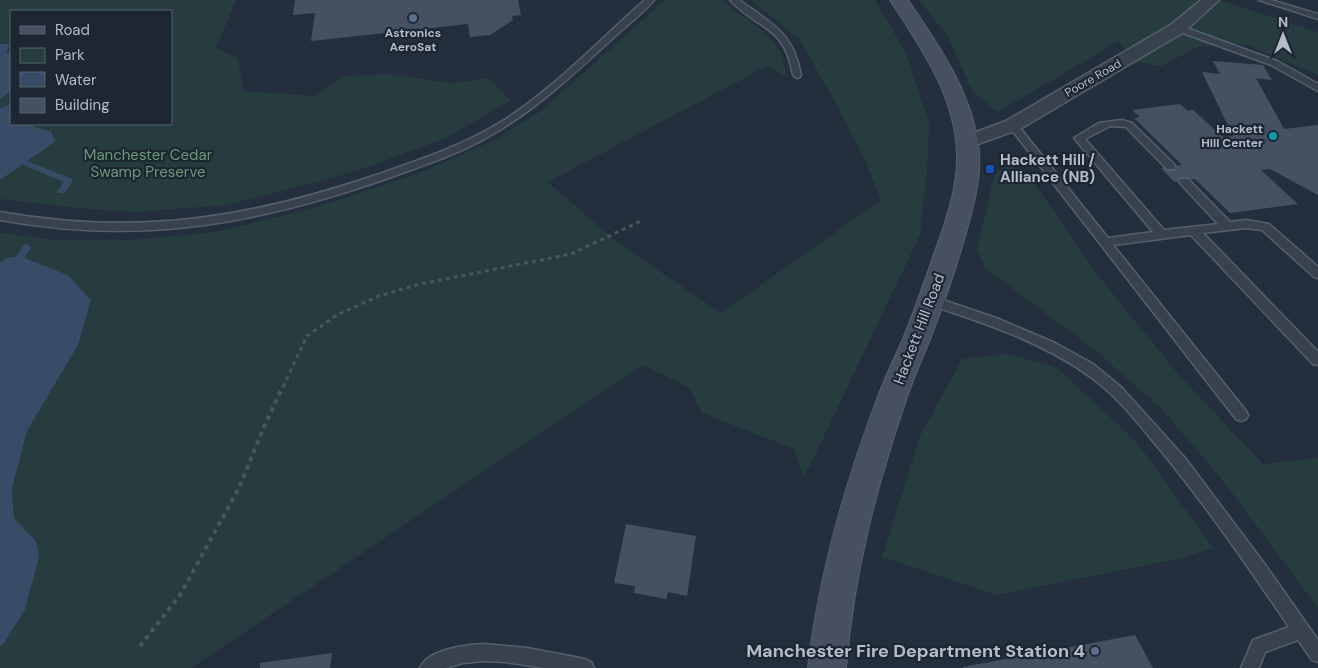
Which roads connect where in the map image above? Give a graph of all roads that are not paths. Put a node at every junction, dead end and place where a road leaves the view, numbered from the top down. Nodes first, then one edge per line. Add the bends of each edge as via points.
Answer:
1 (650, 0) edge
2 (734, 0) edge
3 (899, 0) edge
4 (1211, 0) edge
5 (1263, 0) edge
6 (1318, 17) edge
7 (1178, 28) junction
8 (797, 75) dead end
9 (1318, 88) edge
10 (1013, 125) junction
11 (967, 142) junction
12 (1171, 167) dead end
13 (1184, 181) dead end
14 (0, 216) edge
15 (1228, 226) junction
16 (1194, 231) junction
17 (1162, 235) junction
18 (1104, 242) junction
19 (1318, 274) edge
20 (931, 301) junction
21 (1318, 360) edge
22 (1240, 414) dead end
23 (1301, 631) junction
24 (1318, 654) edge
25 (429, 668) edge
26 (586, 668) edge
27 (827, 668) edge
28 (1250, 668) edge

1 - 14 lane via 522,110 484,136 420,164 346,189 217,219 158,226 110,228
2 - 8 lane via 786,42
3 - 11 street, Hackett Hill Road via 945,76 959,109
4 - 7 street, Poore Road
5 - 6 lane
7 - 9 lane via 1274,62
7 - 10 street, Poore Road
10 - 11 street, Poore Road
10 - 18 lane
11 - 20 street, Hackett Hill Road via 968,167 962,206
12 - 17 lane via 1128,125 1119,122 1109,122 1079,138
13 - 15 lane
15 - 16 lane
15 - 19 lane via 1265,226
16 - 17 lane
16 - 21 lane
17 - 18 lane
18 - 22 lane
20 - 23 lane via 1022,332 1056,348 1090,369 1116,392 1186,469
20 - 27 street, Hackett Hill Road via 868,467 848,538
23 - 24 lane
23 - 28 lane via 1259,646
25 - 26 lane via 442,659 469,652 537,658

